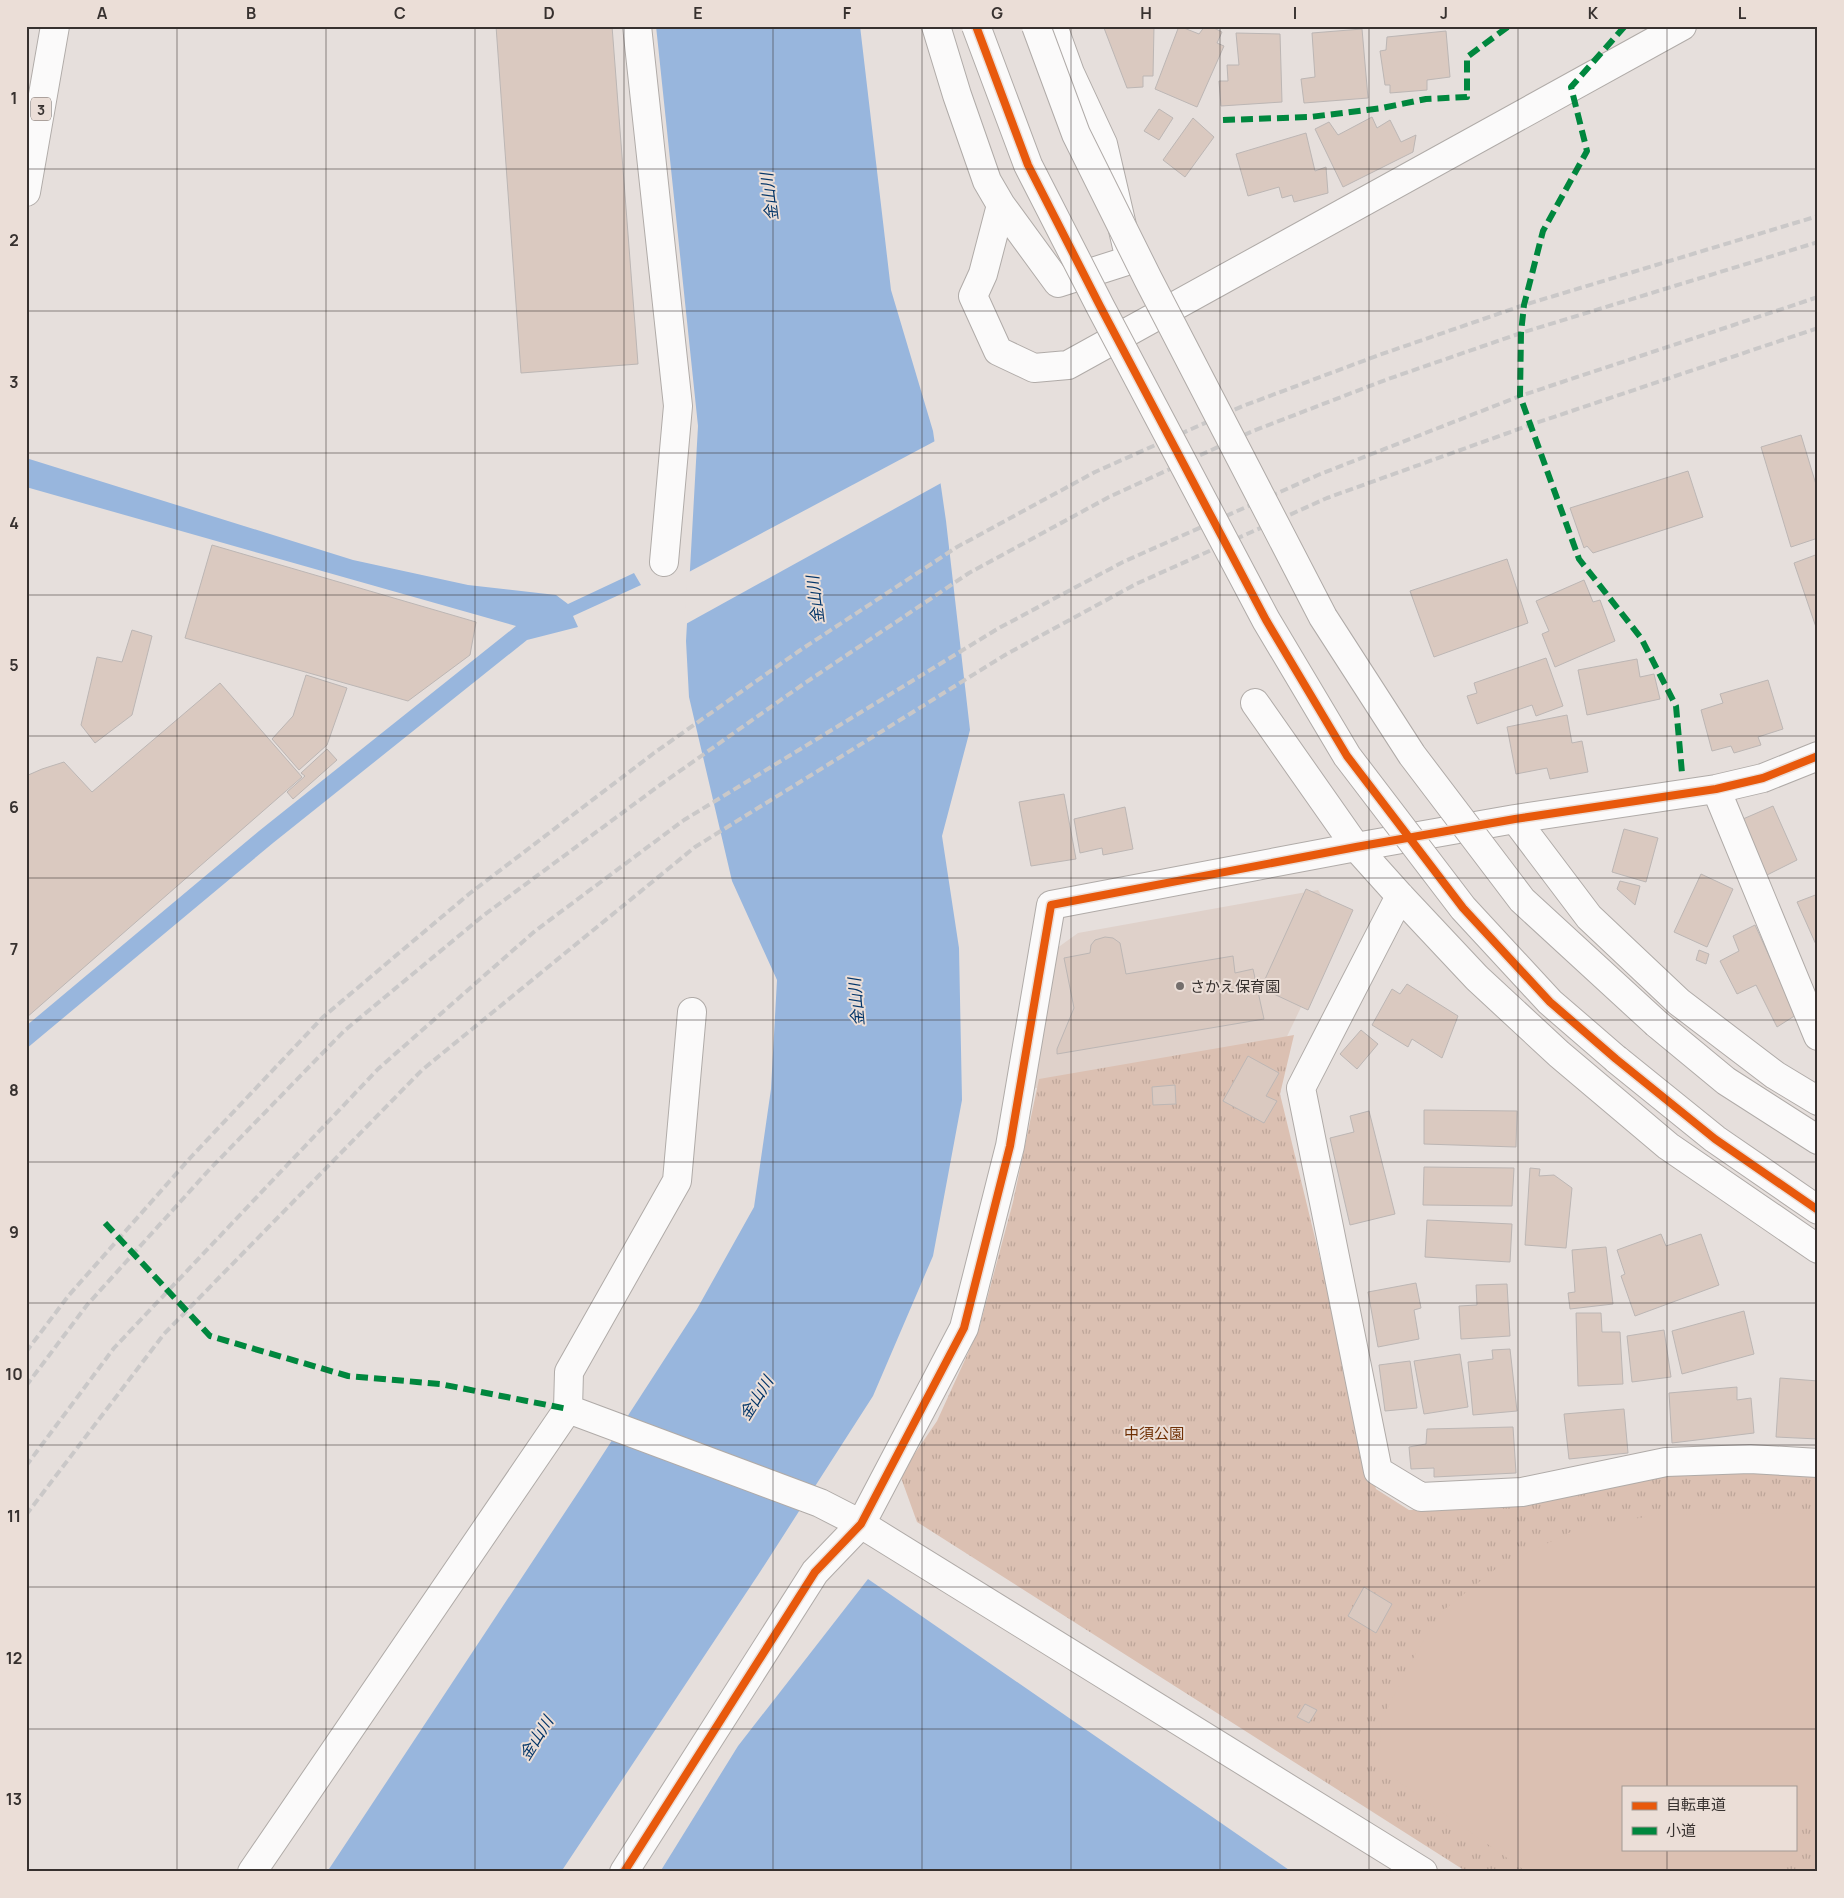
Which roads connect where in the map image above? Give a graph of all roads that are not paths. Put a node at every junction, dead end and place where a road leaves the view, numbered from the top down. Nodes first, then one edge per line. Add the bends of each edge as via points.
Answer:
1 (55, 26) edge
2 (637, 26) edge
3 (936, 26) edge
4 (976, 26) edge
5 (1036, 26) edge
6 (1053, 26) edge
7 (1682, 26) edge
8 (26, 192) edge
9 (1001, 205) junction
10 (664, 562) dead end
11 (1255, 703) dead end
12 (1818, 756) edge
13 (1716, 789) junction
14 (1515, 819) junction
15 (1356, 847) junction
16 (1400, 896) junction
17 (692, 1012) dead end
18 (1818, 1036) edge
19 (1818, 1101) edge
20 (1818, 1140) edge
21 (1818, 1210) edge
22 (1818, 1250) edge
23 (568, 1409) junction
24 (1818, 1463) edge
25 (861, 1524) junction
26 (252, 1872) edge
27 (624, 1872) edge
28 (1423, 1872) edge

1 - 8 main road, 3
2 - 10 main road via 678,406
3 - 9 main road via 984,172
4 - 21 main road, bridge via 1028,165 1266,620 1347,756 1463,908 1550,1002 1715,1139
5 - 20 main road, bridge via 1076,134 1148,279 1324,616 1412,755 1522,900 1657,1024 1726,1081
6 - 9 main road via 1070,73 1104,144 1130,260 1058,282
7 - 9 main road via 1068,365 1034,368 998,351 973,296 983,274
11 - 15 main road
12 - 13 main road via 1763,778
13 - 14 main road
13 - 18 main road
14 - 15 main road
14 - 19 main road via 1589,917 1679,1002 1775,1075
15 - 16 main road
15 - 25 main road via 1051,904 1010,1146 964,1328
16 - 22 main road via 1484,984 1558,1054 1668,1146
16 - 24 main road via 1301,1088 1378,1471 1421,1497 1522,1492 1666,1462 1750,1459
17 - 23 main road via 677,1181 569,1372
23 - 25 main road via 820,1503
23 - 26 main road
25 - 27 main road via 815,1572
25 - 28 main road

